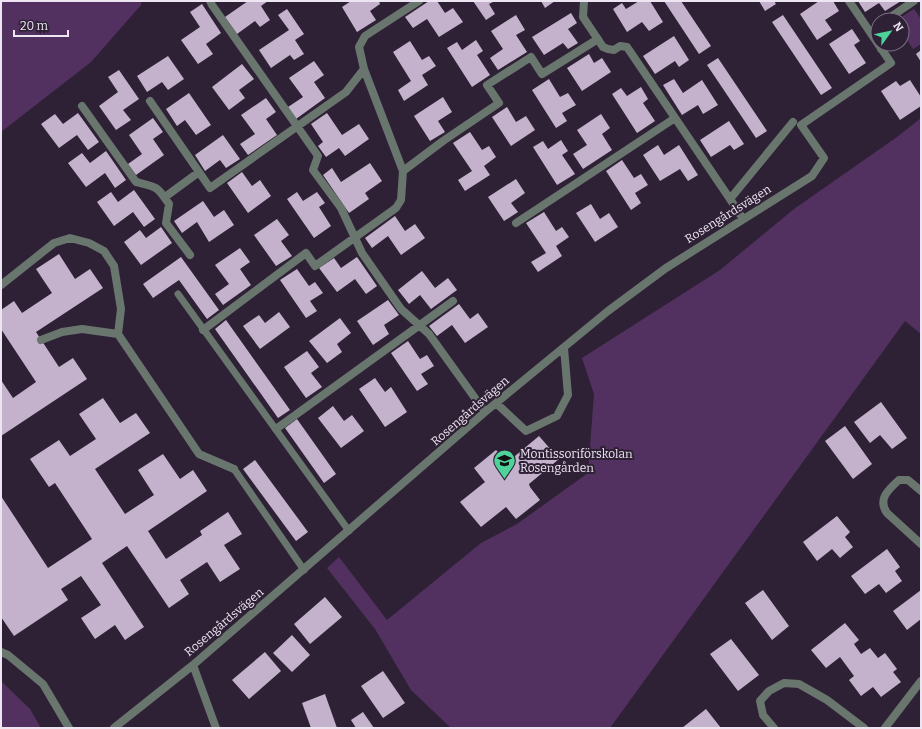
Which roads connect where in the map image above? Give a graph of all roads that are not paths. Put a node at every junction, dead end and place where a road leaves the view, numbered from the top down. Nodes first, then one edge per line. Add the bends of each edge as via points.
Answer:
1 (210, 1) edge
2 (419, 1) edge
3 (584, 1) edge
4 (849, 1) edge
5 (914, 1) edge
6 (898, 12) edge
7 (870, 32) edge
8 (598, 39) junction
9 (883, 52) edge
10 (364, 69) junction
11 (150, 101) dead end
12 (82, 106) dead end
13 (675, 118) junction
14 (797, 124) junction
15 (297, 126) junction
16 (403, 171) junction
17 (199, 172) junction
18 (164, 197) junction
19 (730, 199) junction
20 (743, 219) junction
21 (516, 223) dead end
22 (354, 239) junction
23 (190, 255) dead end
24 (1, 285) edge
25 (178, 294) dead end
26 (453, 301) dead end
27 (418, 326) junction
28 (203, 330) junction
29 (118, 334) junction
30 (41, 340) dead end
31 (564, 348) junction
32 (496, 403) junction
33 (485, 412) junction
34 (276, 429) junction
35 (234, 469) joint
36 (921, 491) edge
37 (349, 531) junction
38 (921, 544) edge
39 (304, 570) junction
40 (1, 652) edge
41 (193, 665) junction
42 (921, 681) edge
43 (69, 728) edge
44 (114, 728) edge
45 (216, 728) edge
46 (774, 728) edge
47 (864, 728) edge
48 (885, 728) edge

1 - 15 street
2 - 10 street via 365,36 359,47
3 - 8 street via 583,17
4 - 7 street
5 - 6 street
8 - 13 street via 603,47 608,49 627,47
8 - 16 street via 542,74 531,57 487,85 499,103
9 - 14 street via 890,63
10 - 15 street via 346,92
10 - 16 street
11 - 17 street
12 - 18 street via 136,182 157,187
13 - 19 street
13 - 21 street
14 - 19 street
14 - 20 street, Rosengårdsvägen via 824,158 812,176
15 - 17 street via 210,188
15 - 22 street via 318,156 313,170 341,208
16 - 22 street via 401,200 396,208
17 - 18 street
18 - 23 street via 169,204 166,223
19 - 20 street
20 - 31 street, Rosengårdsvägen via 666,268 608,310
22 - 27 street via 401,309
22 - 28 street via 315,266 306,252
24 - 29 street via 54,243 70,238 89,243 104,251 114,266 121,309
25 - 28 lane
26 - 27 street
27 - 33 street via 429,334
27 - 34 street
28 - 34 lane
29 - 30 street via 82,330 62,332
29 - 35 street via 199,454
31 - 32 street, Rosengårdsvägen
31 - 32 street via 568,395 557,416 526,431
32 - 33 street, Rosengårdsvägen
33 - 37 street, Rosengårdsvägen
34 - 37 lane
35 - 39 lane
36 - 38 street via 908,480 899,480 884,496 883,504 887,513
37 - 39 street, Rosengårdsvägen
39 - 41 street, Rosengårdsvägen
40 - 43 street via 42,684
41 - 44 street, Rosengårdsvägen
41 - 45 street
42 - 48 street
46 - 47 street via 763,715 760,701 769,691 784,683 799,684 827,700

